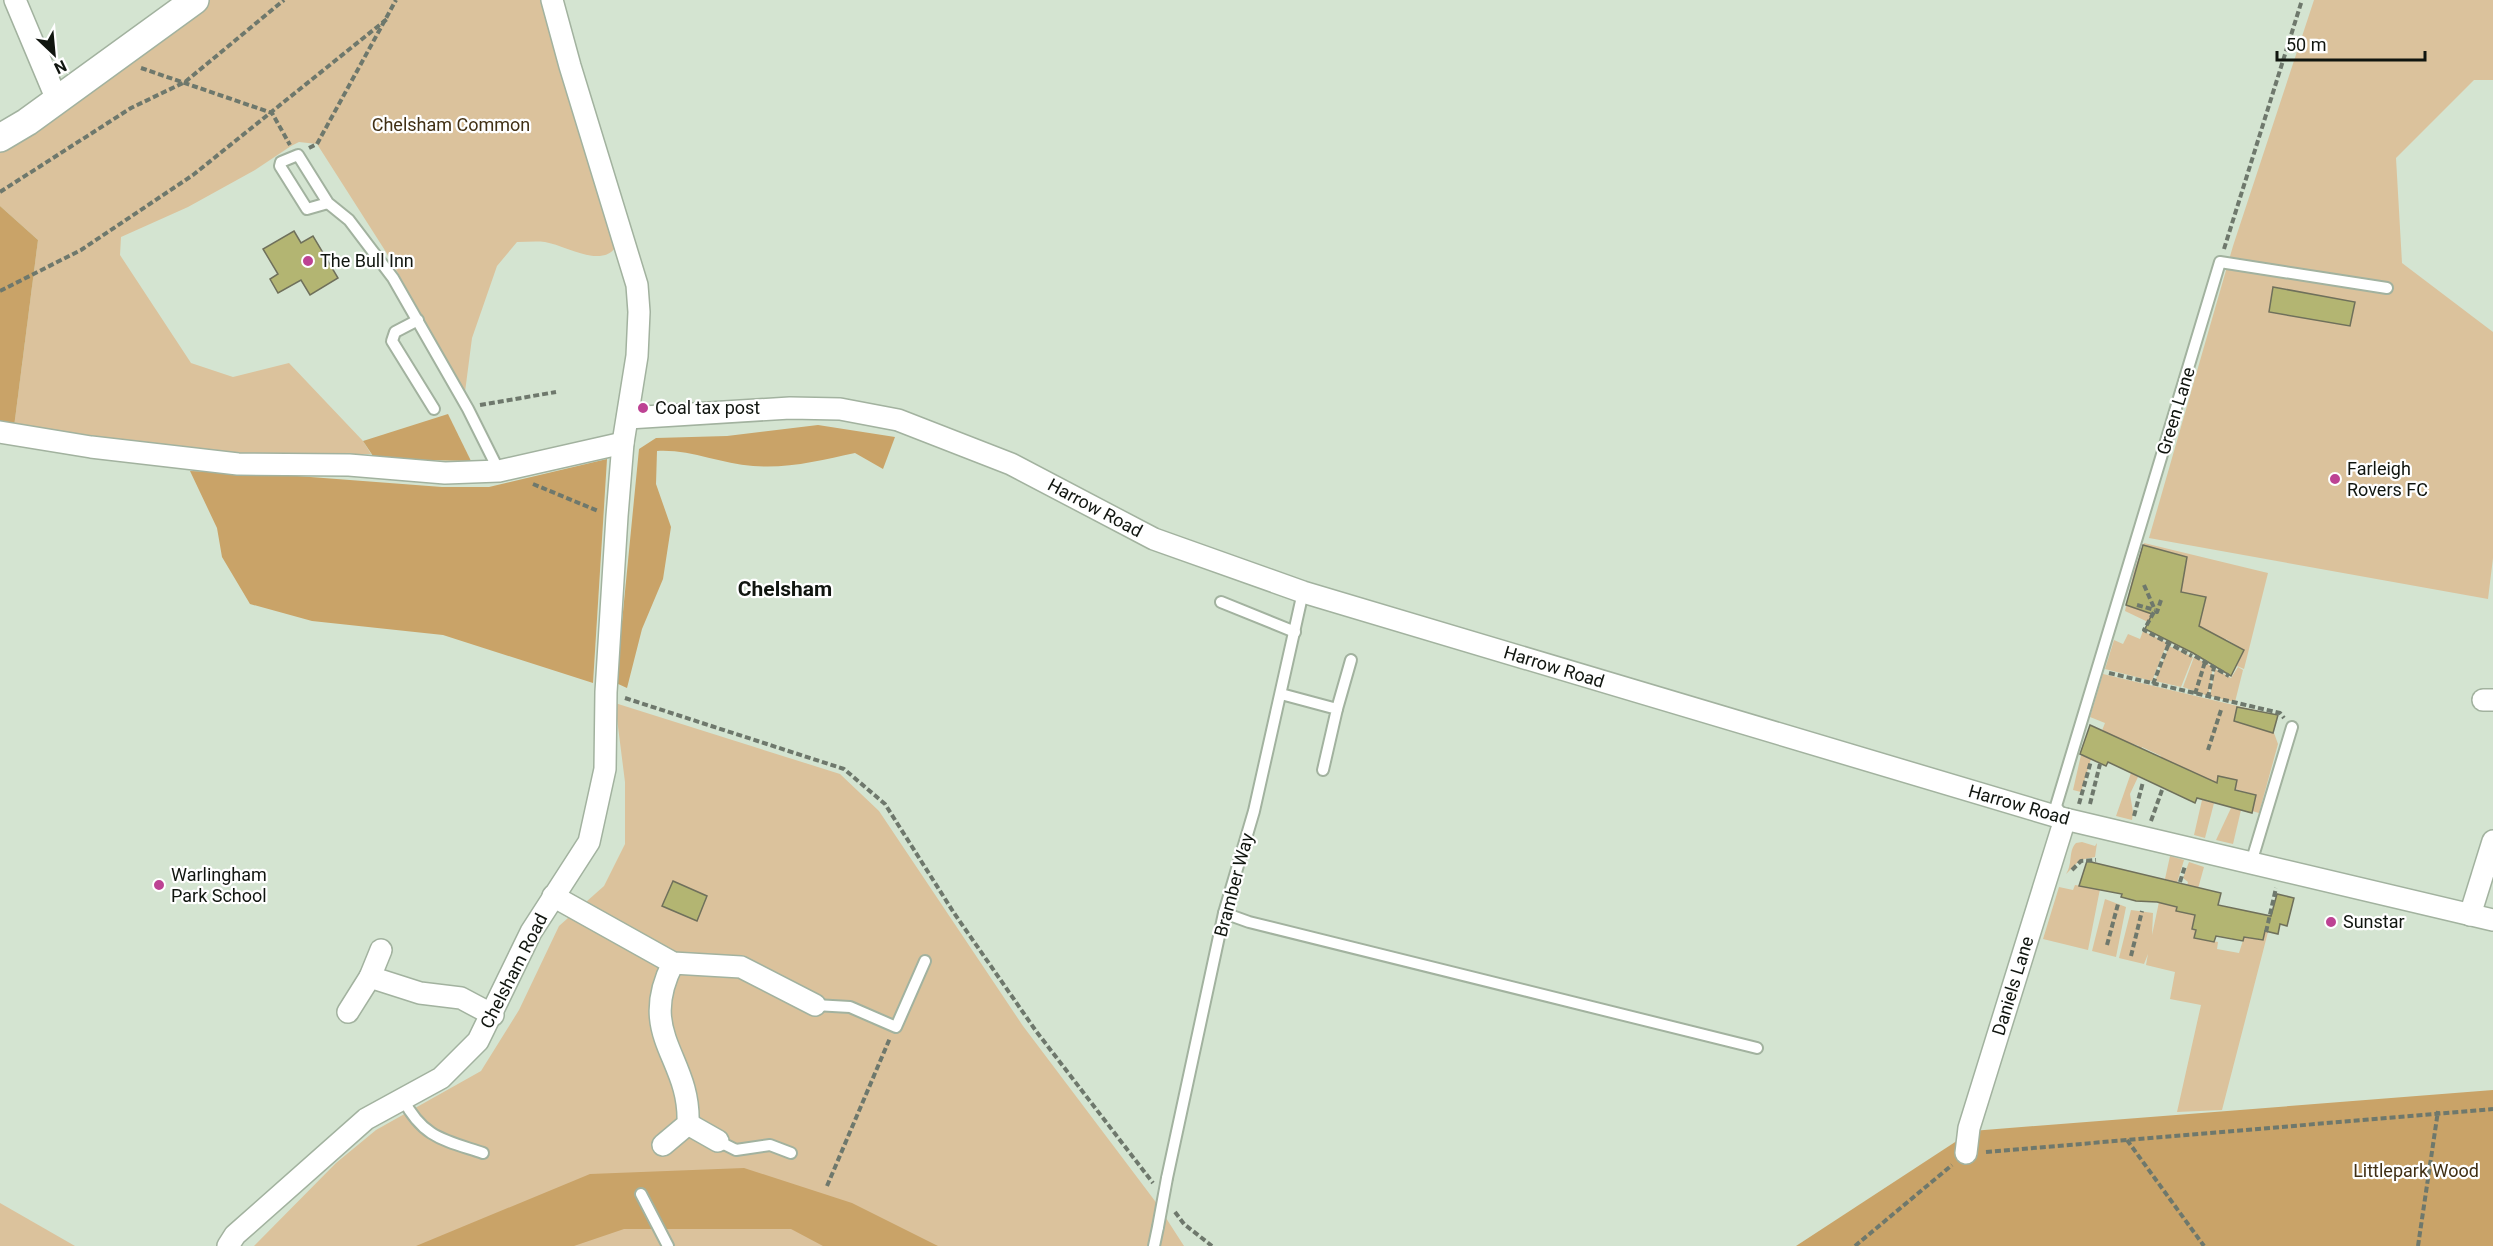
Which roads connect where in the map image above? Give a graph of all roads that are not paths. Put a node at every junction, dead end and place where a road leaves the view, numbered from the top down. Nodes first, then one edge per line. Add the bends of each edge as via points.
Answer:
1 (15, 0) edge
2 (195, 0) edge
3 (552, 0) edge
4 (57, 100) junction
5 (0, 138) edge
6 (328, 203) junction
7 (2387, 288) dead end
8 (417, 320) junction
9 (434, 409) dead end
10 (628, 418) junction
11 (0, 432) edge
12 (623, 443) junction
13 (499, 471) junction
14 (1304, 592) junction
15 (1221, 602) dead end
16 (1294, 632) junction
17 (1351, 660) dead end
18 (1281, 694) junction
19 (1337, 709) junction
20 (2292, 726) road end
21 (1323, 770) dead end
22 (2071, 815) junction
23 (2493, 841) edge
24 (2251, 863) junction
25 (553, 896) junction
26 (1224, 914) junction
27 (2469, 915) junction
28 (2493, 920) edge
29 (381, 950) dead end
30 (925, 961) dead end
31 (673, 963) junction
32 (370, 977) junction
33 (815, 1005) joint
34 (348, 1012) dead end
35 (493, 1015) junction
36 (1757, 1048) dead end
37 (403, 1099) junction
38 (688, 1124) junction
39 (718, 1141) joint
40 (663, 1145) dead end
41 (791, 1153) dead end
42 (1966, 1153) road end
43 (483, 1154) dead end
44 (641, 1194) dead end
45 (228, 1246) edge
46 (668, 1246) edge
47 (1154, 1246) edge

1 - 4 street
2 - 4 street
3 - 10 street via 637,285 637,356
4 - 5 street
6 - 6 lane via 298,155 281,162 307,209
6 - 8 lane via 349,219 393,278
7 - 22 lane, Green Lane via 2220,262 2056,806
8 - 9 lane via 395,332 392,341
8 - 13 lane
10 - 12 street
10 - 14 street, Harrow Road via 790,408 840,409 898,420 1011,464 1154,539
11 - 13 street via 238,464 349,465 445,473
12 - 13 street
12 - 25 street, Chelsham Road via 613,515 605,769 589,842
14 - 16 lane, Bramber Way
14 - 22 street, Harrow Road
15 - 16 lane
16 - 18 lane, Bramber Way
17 - 19 lane
18 - 19 lane
18 - 26 lane, Bramber Way via 1254,811
19 - 21 lane
20 - 24 lane
22 - 24 street, Harrow Road
22 - 42 street, Daniels Lane via 1969,1128
23 - 27 street
24 - 27 street, Harrow Road
25 - 31 street
25 - 35 street, Chelsham Road via 531,932
26 - 36 lane
26 - 47 lane, Bramber Way, bridge
27 - 28 street, Harrow Road
29 - 32 street
30 - 33 lane via 896,1027 850,1007
31 - 33 street via 741,967
31 - 38 street via 662,986 659,1018 683,1082 689,1107
32 - 34 street
32 - 35 street via 420,993 461,998
35 - 37 street, Chelsham Road via 478,1041 441,1078
37 - 43 lane via 425,1130
37 - 45 street, Chelsham Road via 366,1119 235,1235
38 - 39 street
38 - 40 street
39 - 41 lane via 736,1150 770,1145
44 - 46 lane

